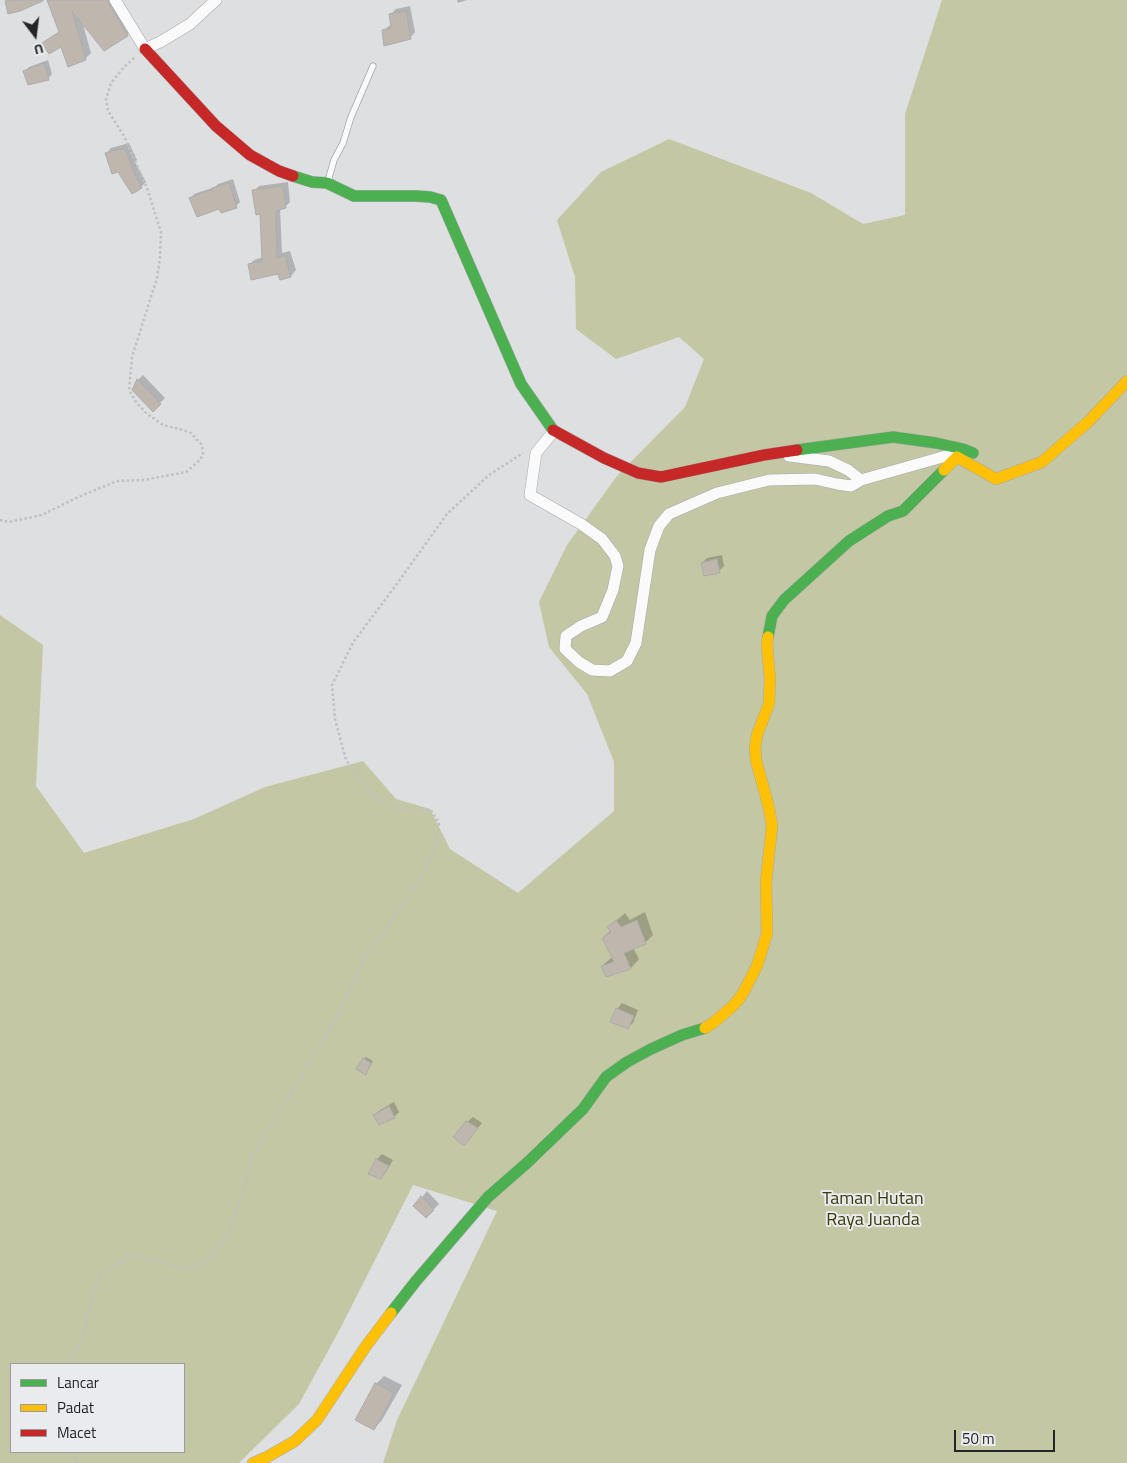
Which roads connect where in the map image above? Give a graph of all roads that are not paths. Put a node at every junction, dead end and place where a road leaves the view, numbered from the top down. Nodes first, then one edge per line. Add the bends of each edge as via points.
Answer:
1 (115, 0) edge
2 (216, 0) edge
3 (145, 49) junction
4 (373, 66) dead end
5 (327, 183) junction
6 (1127, 381) edge
7 (554, 432) junction
8 (775, 454) junction
9 (957, 457) junction
10 (996, 479) junction
11 (861, 480) junction
12 (253, 1463) edge

1 - 3 street
2 - 3 street via 190,24
3 - 5 street via 216,126 250,155 279,171 312,182
4 - 5 lane
5 - 7 street via 354,196 416,196 441,200 520,384
6 - 10 street via 1088,422 1042,462
7 - 8 street via 638,473 661,477
7 - 11 street via 536,453 530,495 602,540 615,556 618,566 602,617 566,636 565,649 592,670 610,671 627,661 636,643 650,550 659,526 670,514 717,494 769,480 815,480 851,486
8 - 10 street via 893,437 963,449 983,462
8 - 11 street via 829,461
9 - 10 street
9 - 11 street via 946,456
9 - 12 street via 903,511 888,516 849,541 784,600 772,616 767,645 769,704 755,748 772,826 766,875 767,934 757,966 742,995 734,1005 700,1030 651,1049 606,1077 583,1109 488,1197 416,1281 366,1346 317,1420 295,1441

